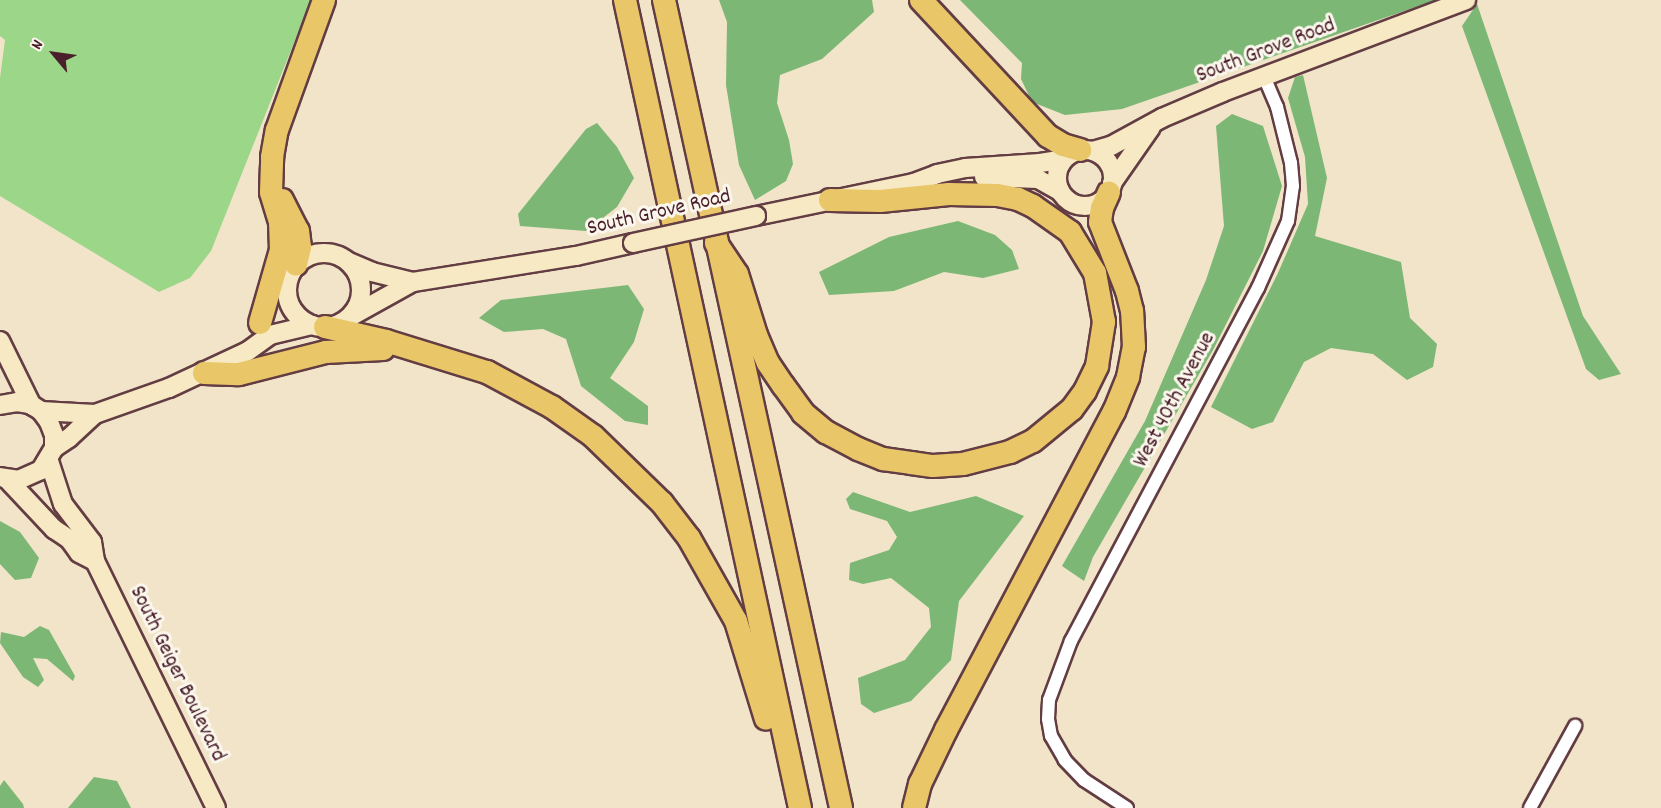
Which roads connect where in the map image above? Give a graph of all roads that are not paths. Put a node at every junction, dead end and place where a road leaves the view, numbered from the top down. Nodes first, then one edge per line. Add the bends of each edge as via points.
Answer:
1 (324, 0) edge
2 (625, 0) edge
3 (664, 0) edge
4 (921, 0) edge
5 (1466, 0) edge
6 (1264, 77) junction
7 (1152, 126) junction
8 (1079, 153) junction
9 (272, 173) junction
10 (914, 183) junction
11 (1111, 187) junction
12 (1060, 191) junction
13 (830, 200) junction
14 (716, 243) junction
15 (349, 262) junction
16 (296, 265) junction
17 (413, 282) junction
18 (286, 286) junction
19 (348, 318) junction
20 (260, 323) junction
21 (319, 326) junction
22 (0, 341) edge
23 (418, 351) junction
24 (214, 368) junction
25 (0, 405) edge
26 (37, 409) junction
27 (94, 414) junction
28 (51, 454) junction
29 (3, 478) edge
30 (95, 561) junction
31 (1575, 726) dead end
32 (792, 775) junction
33 (216, 808) edge
34 (800, 808) edge
35 (841, 808) edge
36 (914, 808) edge
37 (1127, 808) edge
38 (1530, 808) edge

1 - 9 highway via 277,130
2 - 32 highway
3 - 14 highway
4 - 8 highway via 1048,136
5 - 6 main road, South Grove Road
6 - 7 main road, South Grove Road
6 - 37 street, West 40th Avenue via 1289,152 1293,186 1287,222 1258,288 1063,659 1049,700 1051,736 1065,760 1084,780
7 - 8 main road, South Grove Road
7 - 11 main road, South Grove Road
8 - 10 main road, South Grove Road via 1040,163 965,168
8 - 11 main road via 1105,158 1110,165
8 - 12 main road via 1057,175
9 - 16 highway via 298,231
9 - 20 highway via 271,192 280,222 281,250
10 - 12 main road, South Grove Road via 1027,177
10 - 13 main road, South Grove Road
11 - 12 main road via 1103,199 1085,206 1068,200
11 - 36 highway via 1100,222 1131,311 1134,347 1128,377 1114,412 946,730 920,784
13 - 14 highway via 997,195 1033,206 1070,232 1095,273 1104,322 1097,366 1072,409 1033,441 1010,452 963,464 912,464 858,449 826,432 803,413 783,385 756,335 736,274
13 - 17 main road, South Grove Road, bridge via 576,256
14 - 35 highway
15 - 16 main road via 339,255 316,253
15 - 17 main road, South Grove Road
15 - 19 main road via 361,283 361,296
16 - 18 main road
17 - 19 main road, South Grove Road
18 - 20 main road
18 - 21 main road via 292,310 301,319
19 - 21 main road via 338,325
20 - 24 main road
21 - 23 highway
21 - 24 main road via 270,335
22 - 26 main road
23 - 24 highway via 352,349 301,357 239,374
23 - 32 highway via 487,372 552,407 593,436 662,503 689,538 736,621 767,722
24 - 27 main road
25 - 26 main road via 16,402
26 - 27 main road
26 - 28 main road, South Geiger Boulevard via 50,422 54,435
27 - 28 main road
28 - 29 main road via 31,476
28 - 30 main road, South Geiger Boulevard via 63,504 92,542
29 - 30 main road, South Geiger Boulevard via 79,553
30 - 33 main road, South Geiger Boulevard
31 - 38 street
32 - 34 highway

